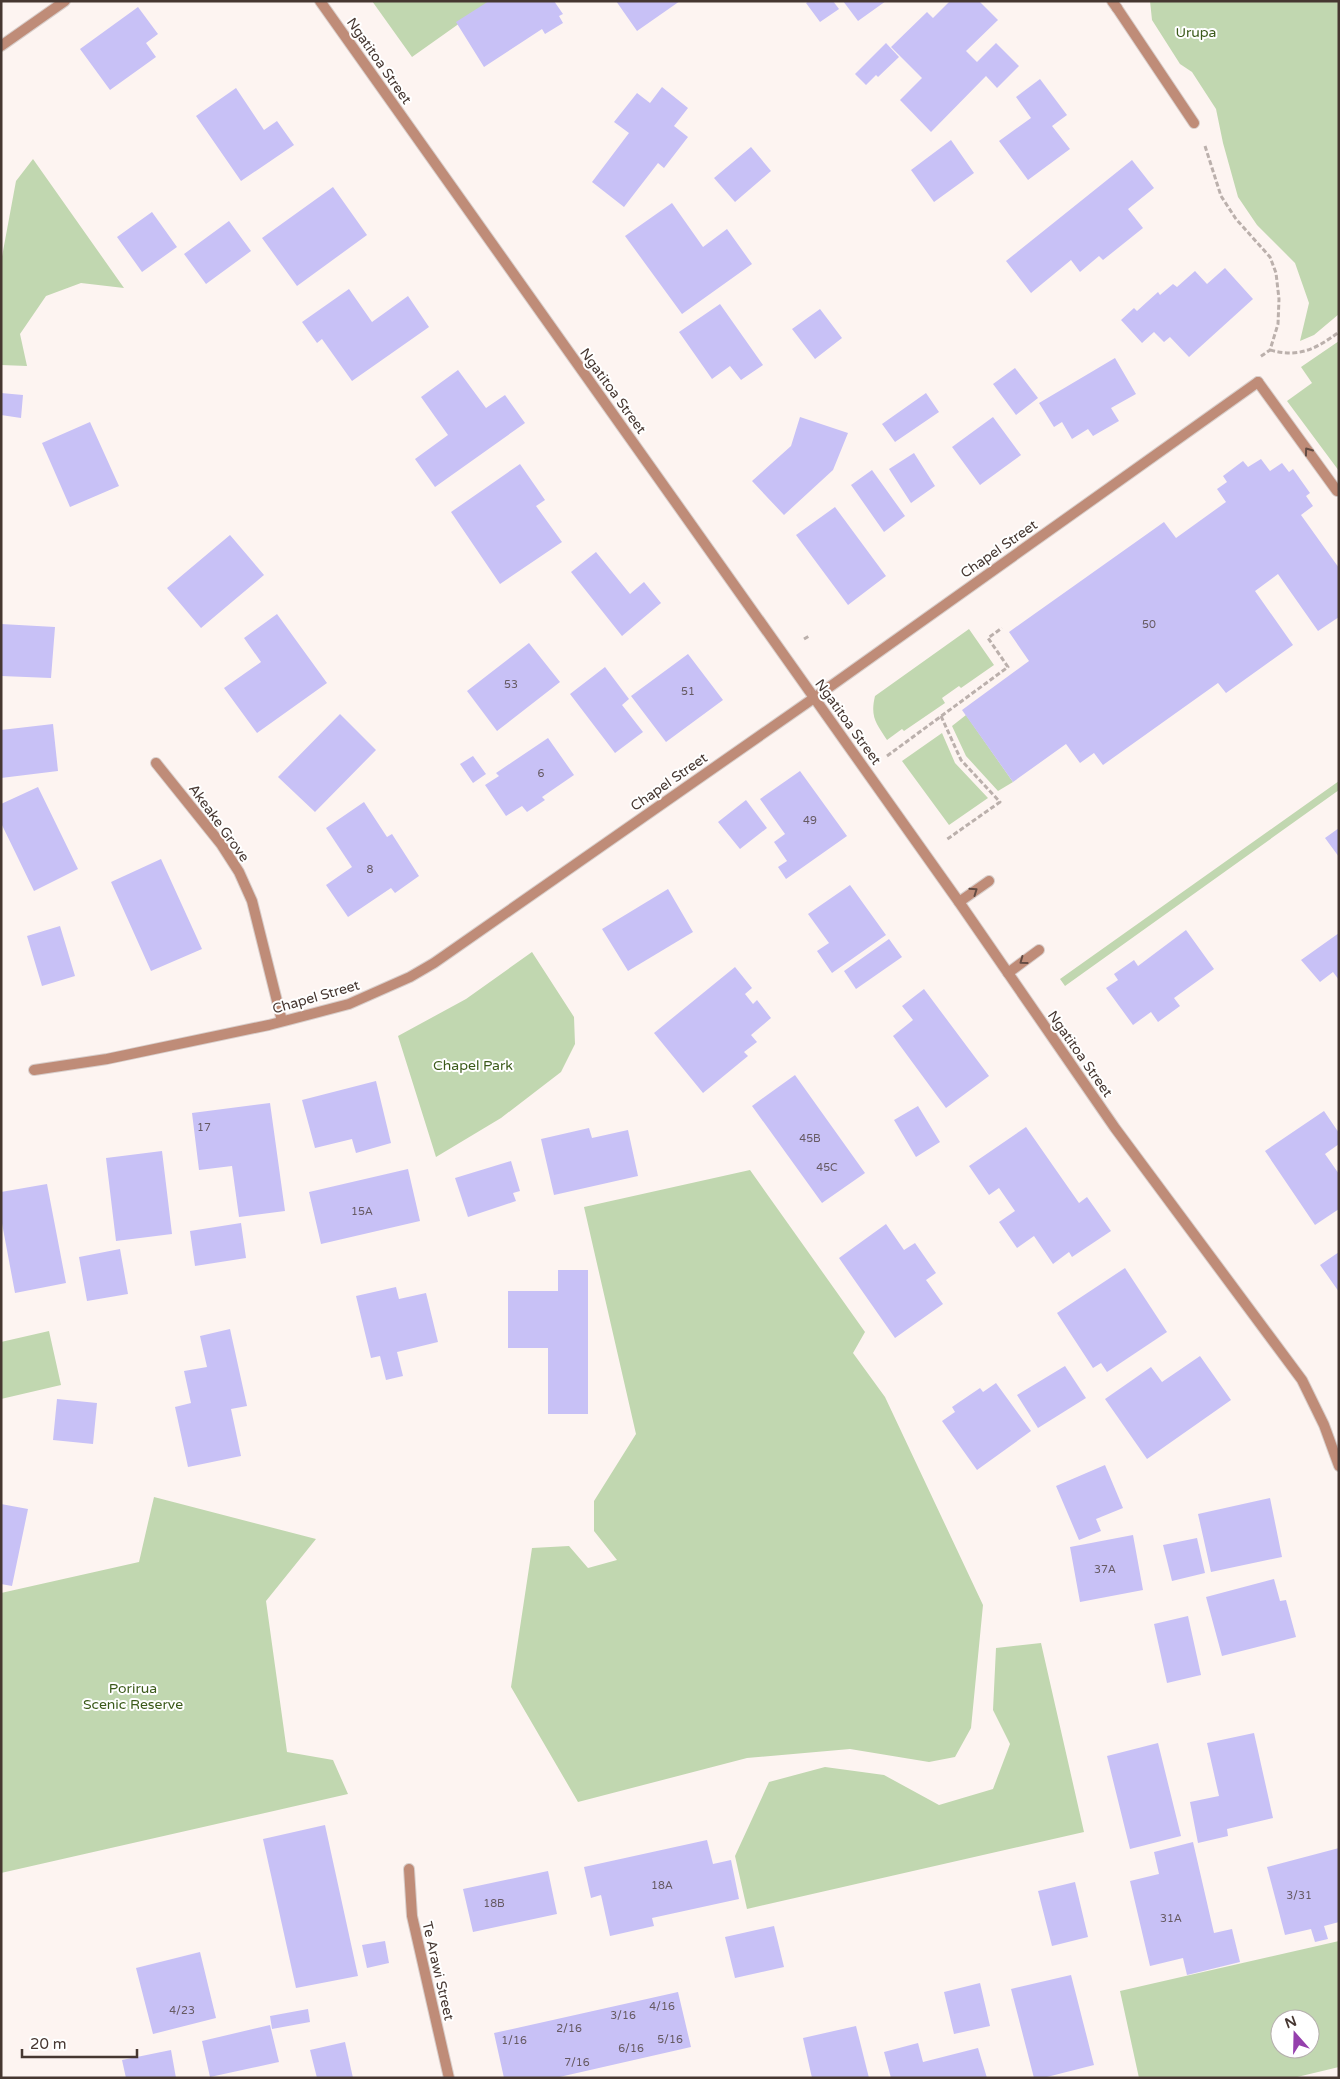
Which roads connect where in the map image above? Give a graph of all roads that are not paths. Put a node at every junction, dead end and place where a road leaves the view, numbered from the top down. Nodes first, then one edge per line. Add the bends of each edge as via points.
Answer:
1 (65, 1) edge
2 (320, 1) edge
3 (1114, 4) edge
4 (1, 46) edge
5 (1194, 122) road end
6 (1337, 491) dead end
7 (814, 698) junction
8 (156, 763) dead end
9 (989, 881) dead end
10 (959, 902) junction
11 (1039, 950) dead end
12 (1008, 973) junction
13 (282, 1020) junction
14 (34, 1070) dead end
15 (1339, 1466) edge
16 (409, 1869) dead end
17 (449, 2078) edge

1 - 4 street
2 - 7 street, Ngatitoa Street
3 - 5 street
6 -> 7 street, Chapel Street via 1258,382
7 - 10 street, Ngatitoa Street
7 - 13 street, Chapel Street via 434,963 349,1004
8 - 13 street, Akeake Grove via 221,844 238,872 252,901
10 -> 9 street
10 - 12 street, Ngatitoa Street
11 -> 12 street
12 - 15 street, Ngatitoa Street via 1115,1128 1302,1380
13 - 14 street, Chapel Street via 107,1059
16 - 17 street, Te Arawi Street via 412,1916

